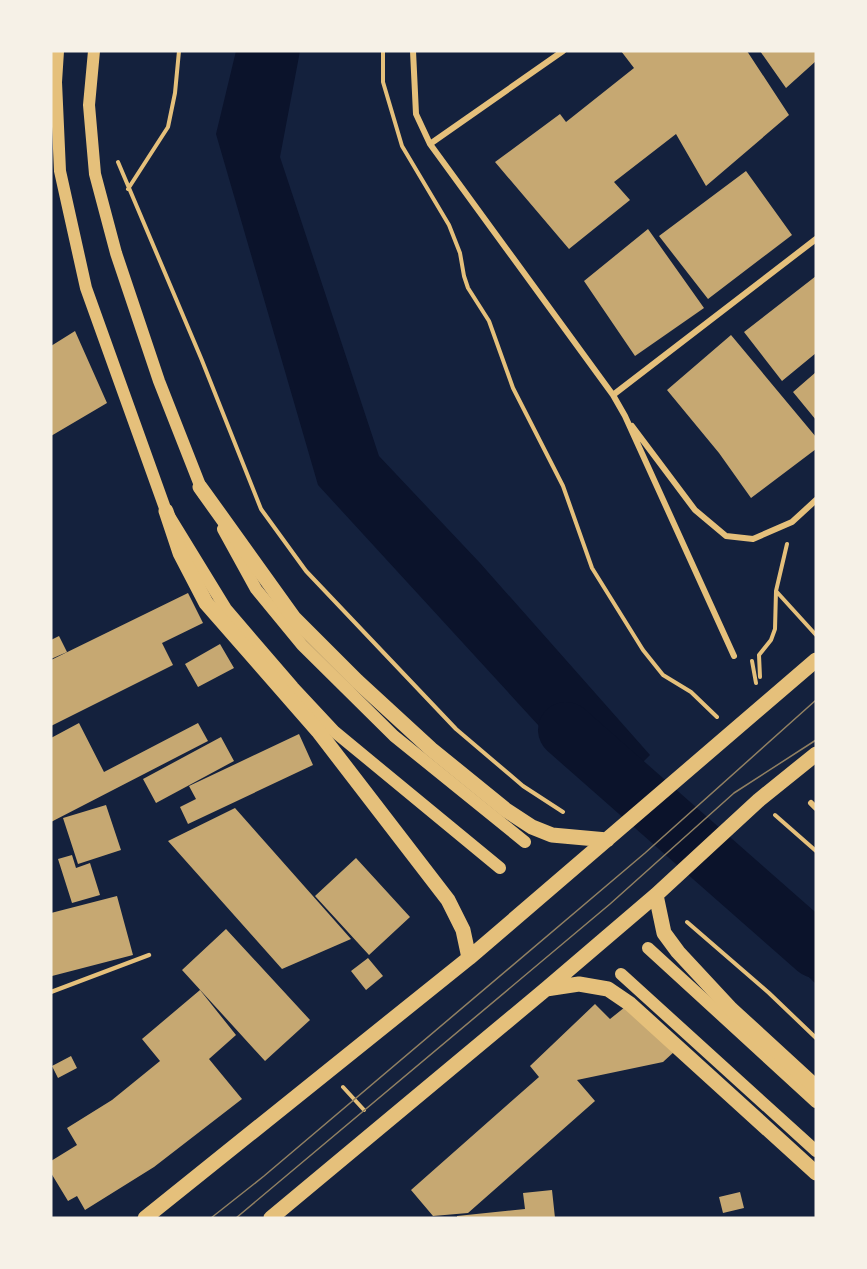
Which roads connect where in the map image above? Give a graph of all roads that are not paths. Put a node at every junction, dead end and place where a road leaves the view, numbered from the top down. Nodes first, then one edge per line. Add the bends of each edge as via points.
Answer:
1 (58, 51) edge
2 (94, 51) edge
3 (413, 51) edge
4 (563, 51) edge
5 (430, 144) junction
6 (55, 172) edge
7 (816, 239) edge
8 (613, 395) junction
9 (625, 416) junction
10 (200, 487) junction
11 (816, 500) edge
12 (166, 511) junction
13 (734, 656) dead end
14 (816, 660) edge
15 (816, 754) edge
16 (609, 838) junction
17 (525, 842) dead end
18 (500, 868) dead end
19 (658, 893) junction
20 (648, 948) dead end
21 (149, 956) dead end
22 (469, 958) junction
23 (621, 974) dead end
24 (546, 989) junction
25 (51, 992) edge
26 (816, 1087) edge
27 (816, 1102) edge
28 (816, 1151) edge
29 (816, 1173) edge
30 (145, 1218) edge
31 (271, 1218) edge

1 - 6 main road
2 - 10 main road via 89,105 95,174 116,253
3 - 5 street via 416,114
4 - 5 street
5 - 8 street
6 - 12 main road via 86,288
7 - 8 street
8 - 9 street
9 - 11 street via 695,510 726,536 753,540 792,522
9 - 13 street
10 - 16 main road via 294,618 431,748 532,827 552,835
10 - 17 main road via 256,589 302,645 394,736
12 - 18 main road via 226,609 335,732
12 - 22 main road via 180,553 206,603 318,731 448,900 463,930
14 - 16 main road
15 - 19 main road
16 - 22 main road
19 - 24 main road
19 - 26 main road via 664,933 678,952 731,1009
20 - 27 main road
21 - 25 lane
22 - 30 main road
23 - 28 main road
24 - 29 main road via 579,984 608,989 630,1004
24 - 31 main road

